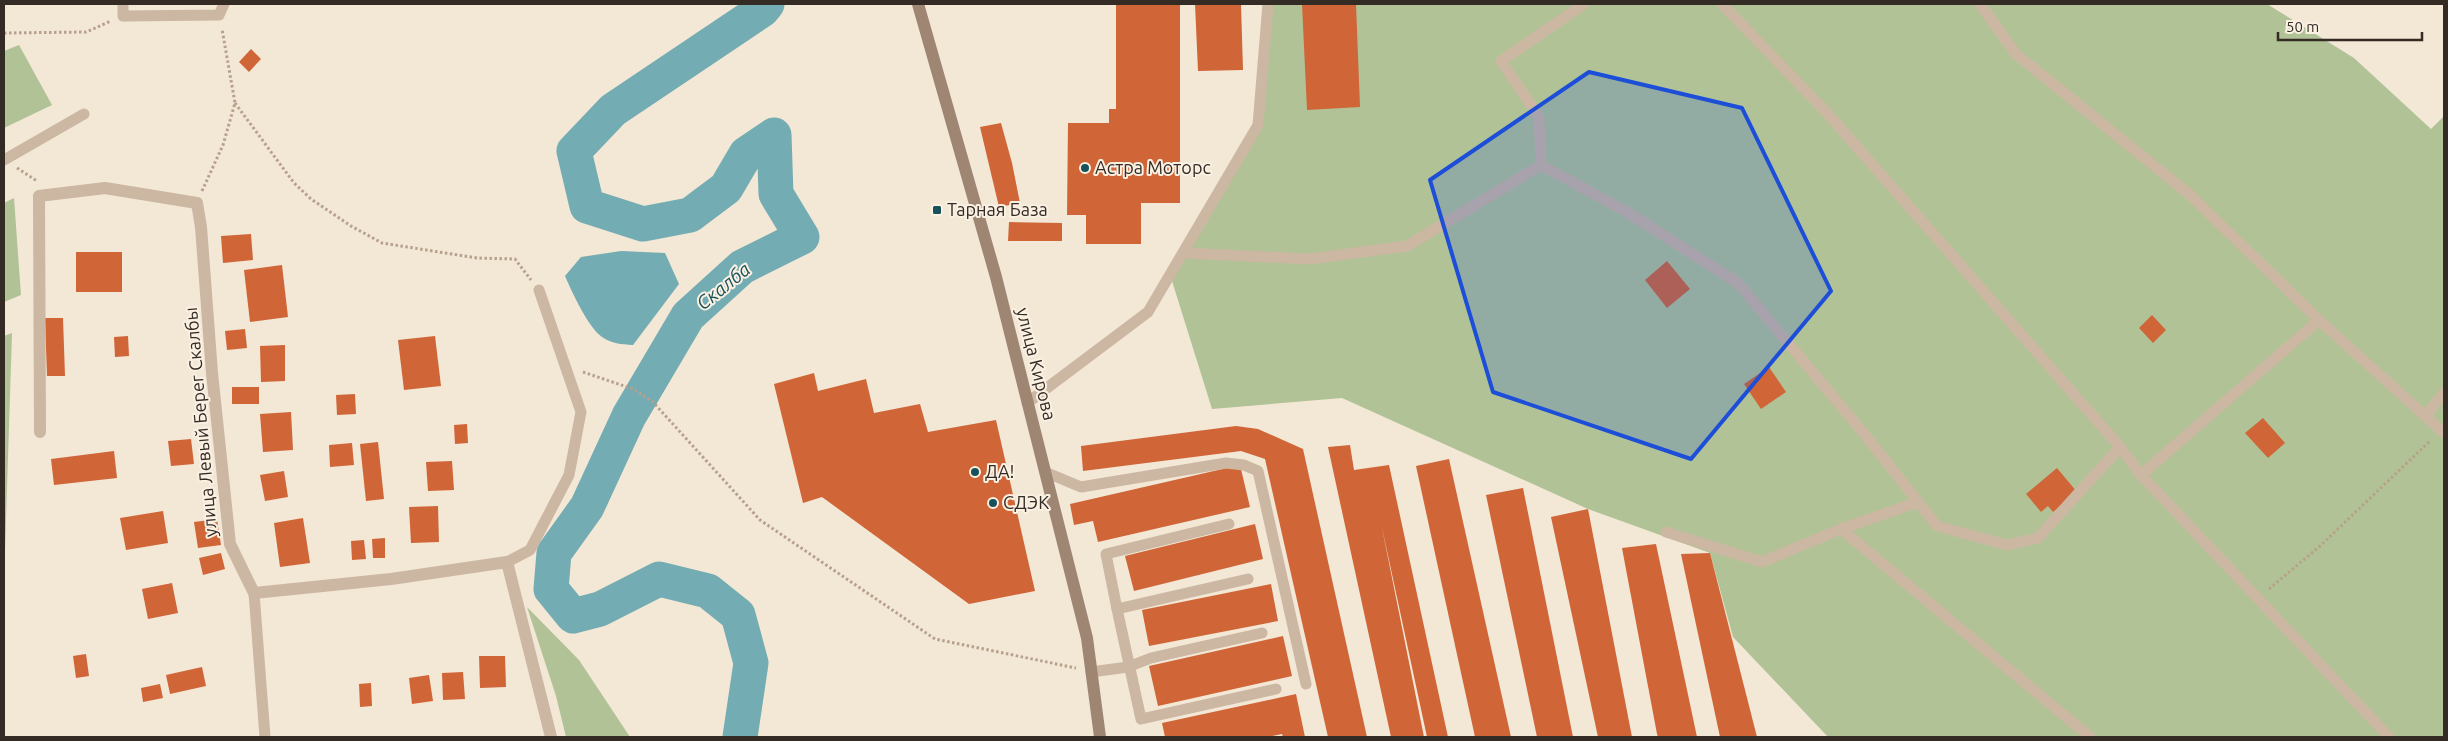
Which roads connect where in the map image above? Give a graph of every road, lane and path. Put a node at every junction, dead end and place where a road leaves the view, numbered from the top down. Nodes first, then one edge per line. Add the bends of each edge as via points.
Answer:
1 (122, 4) edge
2 (224, 4) edge
3 (918, 4) edge
4 (1268, 4) edge
5 (1584, 4) edge
6 (1722, 4) edge
7 (1980, 4) edge
8 (219, 15) junction
9 (123, 16) junction
10 (4, 33) edge
11 (234, 103) junction
12 (84, 114) dead end
13 (4, 160) edge
14 (1541, 165) junction
15 (39, 196) junction
16 (197, 203) junction
17 (1183, 254) junction
18 (539, 290) joint
19 (2319, 320) junction
20 (567, 367) junction
21 (2444, 393) edge
22 (1027, 403) junction
23 (2426, 415) junction
24 (2443, 431) edge
25 (40, 432) dead end
26 (2120, 447) junction
27 (1045, 472) junction
28 (2141, 474) junction
29 (1918, 502) junction
30 (1229, 524) dead end
31 (1841, 529) junction
32 (1666, 532) dead end
33 (507, 562) junction
34 (1248, 579) dead end
35 (254, 593) junction
36 (2258, 598) junction
37 (1117, 609) junction
38 (1262, 633) dead end
39 (1128, 667) junction
40 (1091, 672) junction
41 (1306, 684) dead end
42 (1276, 690) dead end
43 (265, 737) edge
44 (550, 737) edge
45 (1100, 737) edge
46 (2090, 737) edge
47 (2389, 737) edge

1 - 9 lane
2 - 8 lane
3 - 22 street, улица Кирова via 996,277
4 - 17 lane via 1258,125
5 - 14 lane via 1501,60 1539,117
6 - 26 lane via 1828,114
7 - 19 lane via 2016,54 2189,194
8 - 9 lane
8 - 11 path
9 - 10 path via 86,32
11 - 16 path via 223,145
11 - 18 path via 294,183 311,199 351,226 382,243 460,256 515,258
12 - 13 lane
13 - 15 path via 37,181
14 - 17 lane via 1407,246 1310,259
14 - 29 lane via 1627,212 1738,283
15 - 16 street via 105,188
15 - 25 street
16 - 35 street, улица Левый Берег Скалбы via 230,544
17 - 22 lane via 1148,312
18 - 20 lane
19 - 23 lane
19 - 28 lane
20 - 33 lane via 581,412 569,475 530,550
20 - 40 path via 633,389 652,401 760,520 936,639
21 - 23 lane
22 - 27 street, улица Кирова
23 - 24 lane
24 - 36 path via 2320,546
26 - 28 lane
26 - 29 lane via 2038,538 2007,544 1937,526
27 - 40 street, улица Кирова via 1087,638
27 - 41 lane via 1081,487 1226,463 1244,464 1258,471
28 - 36 lane
29 - 31 lane
30 - 37 lane via 1106,554
31 - 32 lane via 1762,562
31 - 46 lane
33 - 35 street
33 - 44 street
34 - 37 lane
35 - 43 lane
36 - 47 lane
37 - 39 lane
38 - 39 lane via 1151,658
39 - 40 lane
39 - 42 lane via 1141,719
40 - 45 street, улица Кирова

